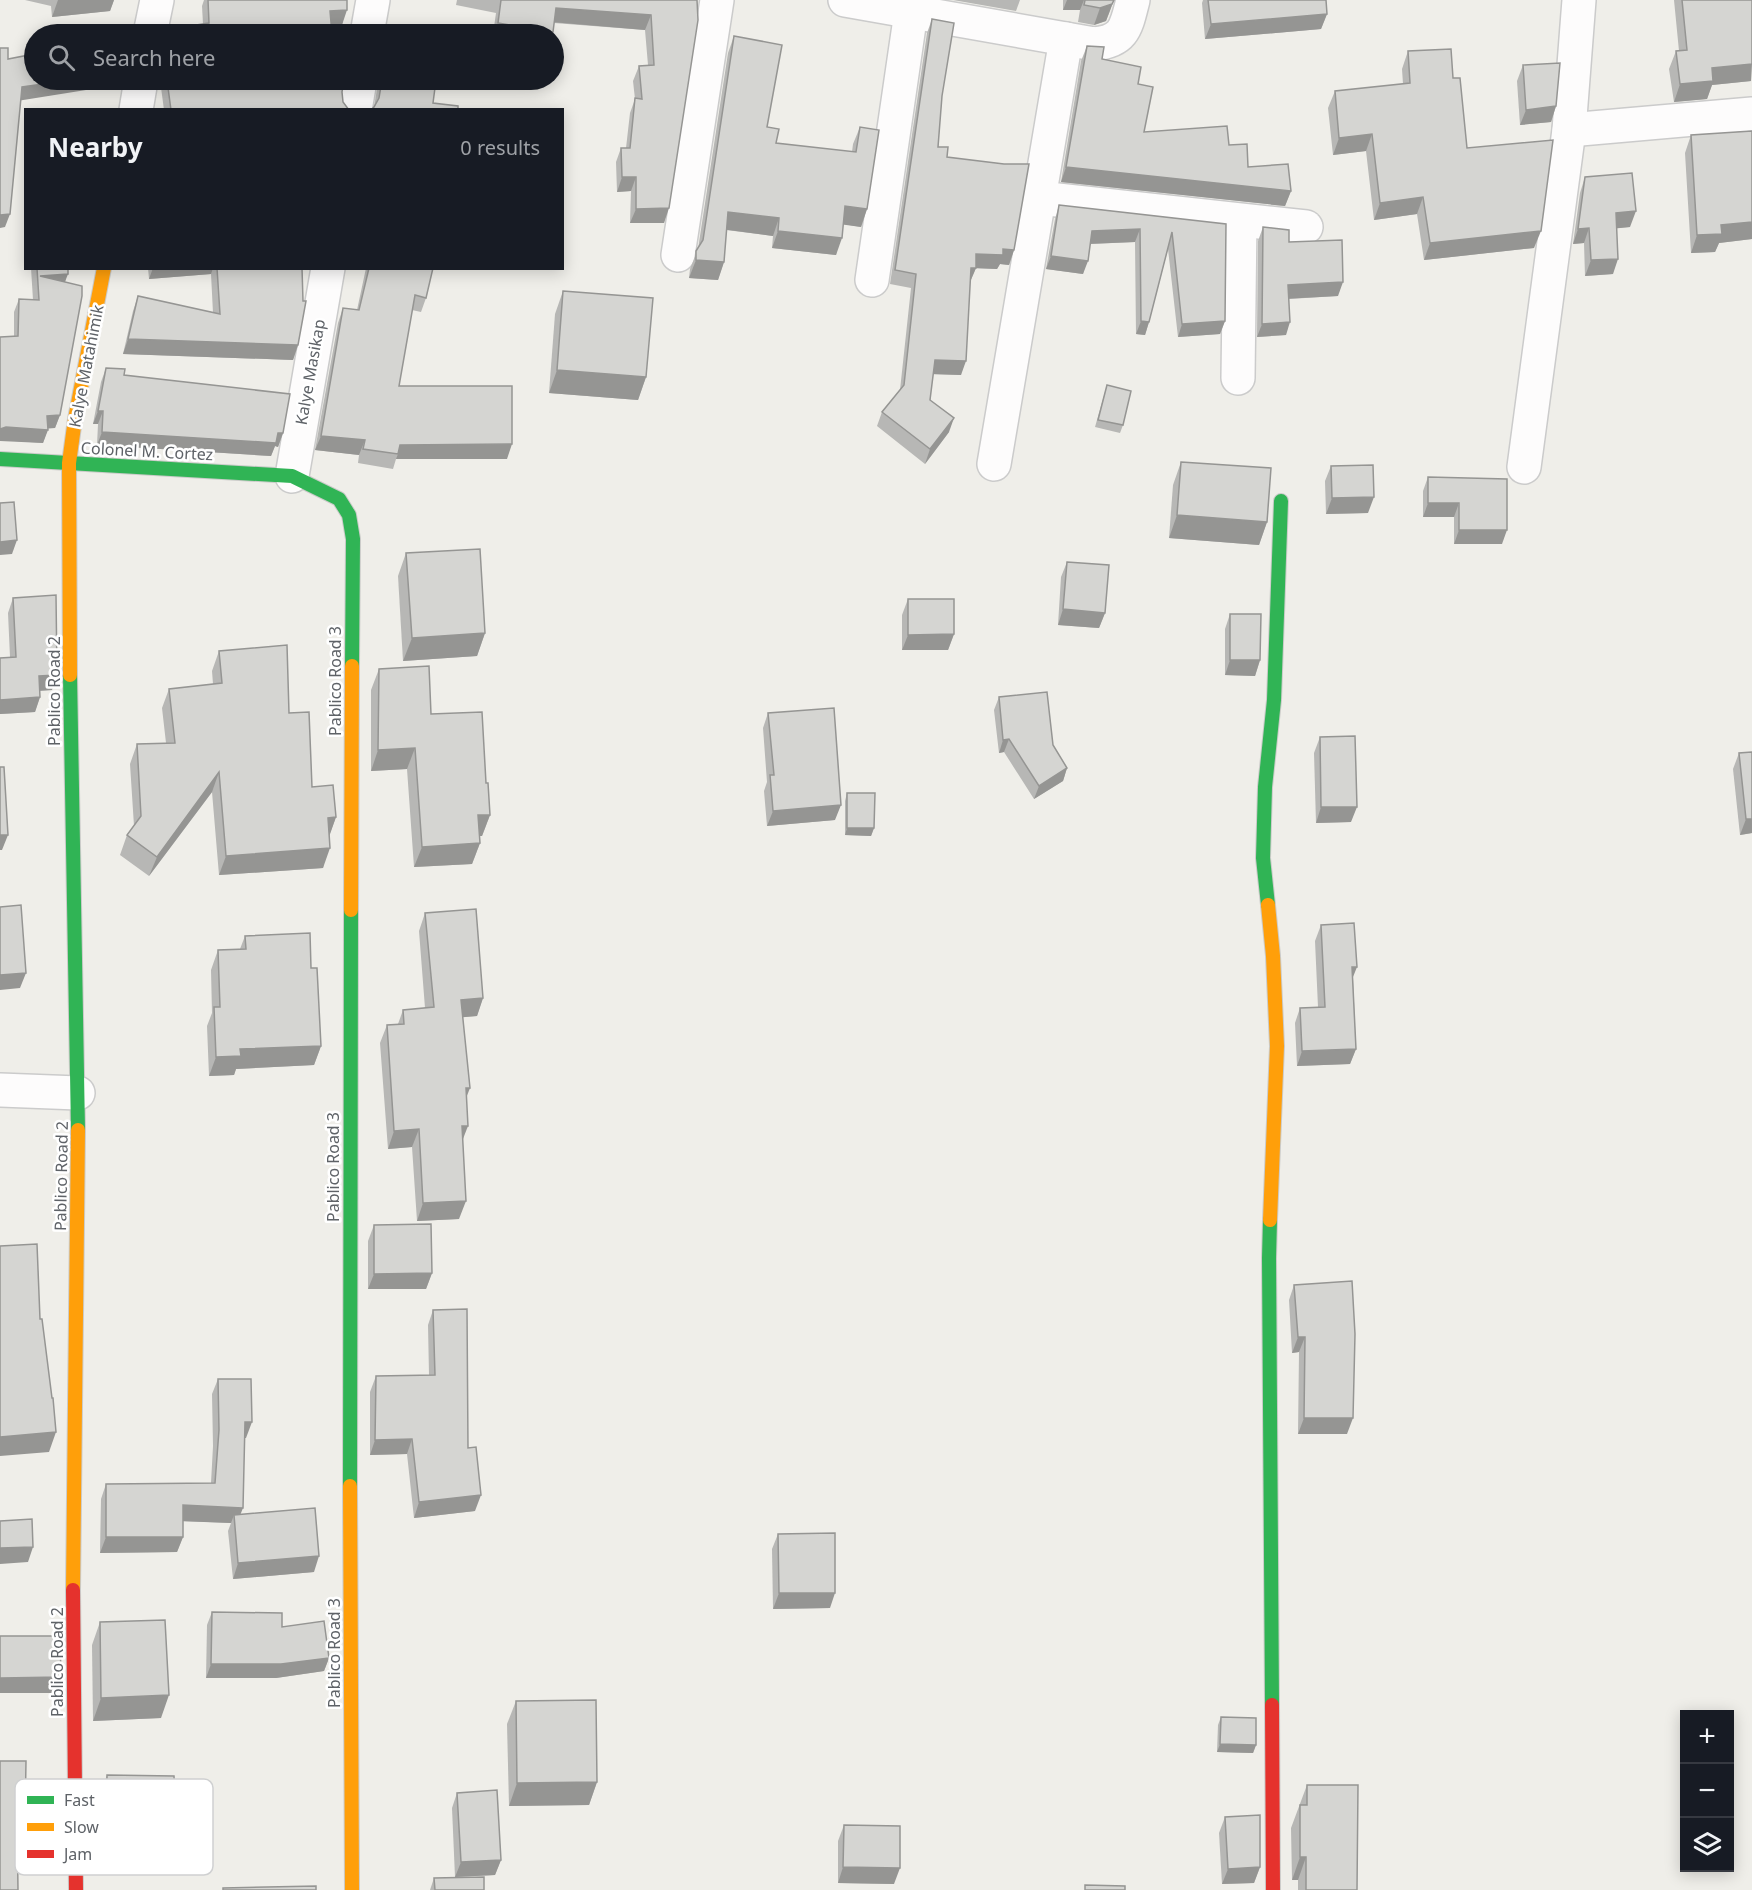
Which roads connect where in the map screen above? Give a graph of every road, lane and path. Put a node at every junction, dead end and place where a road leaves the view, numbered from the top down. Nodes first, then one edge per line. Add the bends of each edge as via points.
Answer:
1 (157, 0) edge
2 (373, 0) edge
3 (717, 0) edge
4 (845, 0) edge
5 (1133, 0) edge
6 (1579, 0) edge
7 (911, 12) junction
8 (152, 24) edge
9 (369, 24) edge
10 (1066, 39) junction
11 (139, 90) edge
12 (358, 90) edge
13 (136, 108) edge
14 (355, 108) edge
15 (1752, 114) edge
16 (1569, 130) junction
17 (1039, 198) junction
18 (1240, 221) junction
19 (1306, 227) dead end
20 (678, 255) dead end
21 (104, 270) edge
22 (328, 270) edge
23 (872, 280) dead end
24 (1238, 378) dead end
25 (0, 459) edge
26 (69, 463) junction
27 (994, 464) dead end
28 (1524, 468) dead end
29 (292, 476) junction
30 (1281, 501) dead end
31 (0, 1090) edge
32 (78, 1092) junction
33 (75, 1779) edge
34 (76, 1875) edge
35 (76, 1890) edge
36 (352, 1890) edge
37 (1273, 1890) edge

1 - 8 street
2 - 9 street
3 - 20 street
4 - 7 street
5 - 10 street via 1126,27 1118,38 1094,44
6 - 16 street
7 - 10 street
7 - 23 street
10 - 17 street
11 - 13 street
12 - 14 street
15 - 16 street
16 - 28 street
17 - 18 street
17 - 27 street
18 - 19 street
18 - 24 street
21 - 26 street, Kalye Matahimik
22 - 29 street, Kalye Masikap
25 - 26 street, Colonel M. Cortez
26 - 29 street, Colonel M. Cortez
26 - 32 street, Pablico Road 2
29 - 36 street, Pablico Road 3 via 339,499 350,515 353,539 349,1341
30 - 37 street via 1263,858 1277,1046 1269,1258
31 - 32 street
32 - 33 street, Pablico Road 2
34 - 35 street, Pablico Road 2

